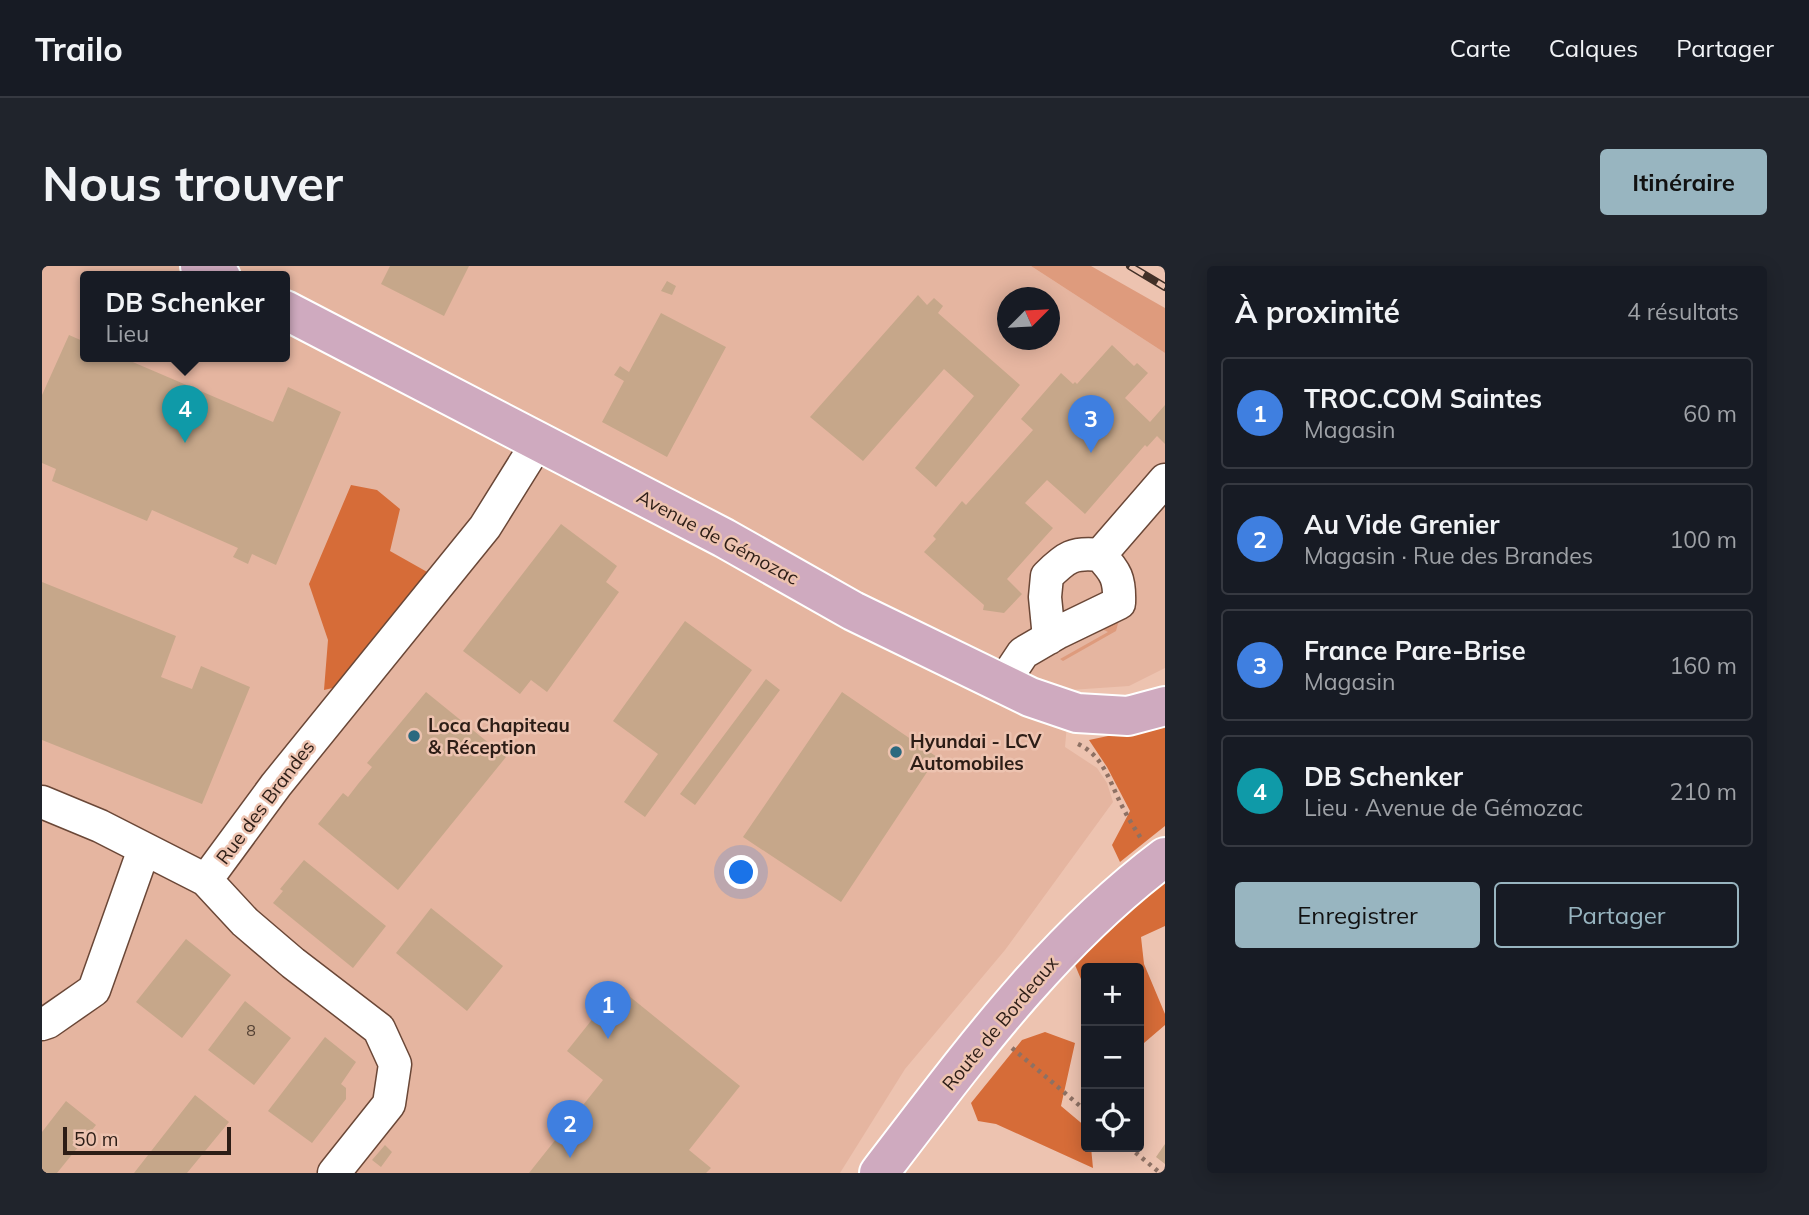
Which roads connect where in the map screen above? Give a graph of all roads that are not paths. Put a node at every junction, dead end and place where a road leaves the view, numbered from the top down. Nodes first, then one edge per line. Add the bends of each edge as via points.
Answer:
1 (290, 313) edge
2 (538, 442) junction
3 (1165, 480) edge
4 (1100, 555) junction
5 (1049, 638) junction
6 (1003, 683) junction
7 (1165, 706) edge
8 (42, 802) edge
9 (144, 849) junction
10 (1160, 860) edge
11 (206, 880) junction
12 (42, 1024) edge
13 (334, 1173) edge
14 (879, 1173) edge

1 - 2 main road, Avenue de Gémozac
2 - 6 main road, Avenue de Gémozac via 853,611
2 - 11 street, Rue des Brandes via 485,527 276,785
3 - 4 street
4 - 5 street via 1079,553 1047,576
4 - 5 street via 1119,584 1119,603
5 - 6 street via 1023,653
6 - 7 main road, Avenue de Gémozac via 1077,713 1128,716
8 - 9 street
9 - 11 street
9 - 12 street via 94,990
10 - 14 main road, Route de Bordeaux via 1052,958
11 - 13 street, Rue des Brandes via 244,922 379,1029 396,1064 388,1104

